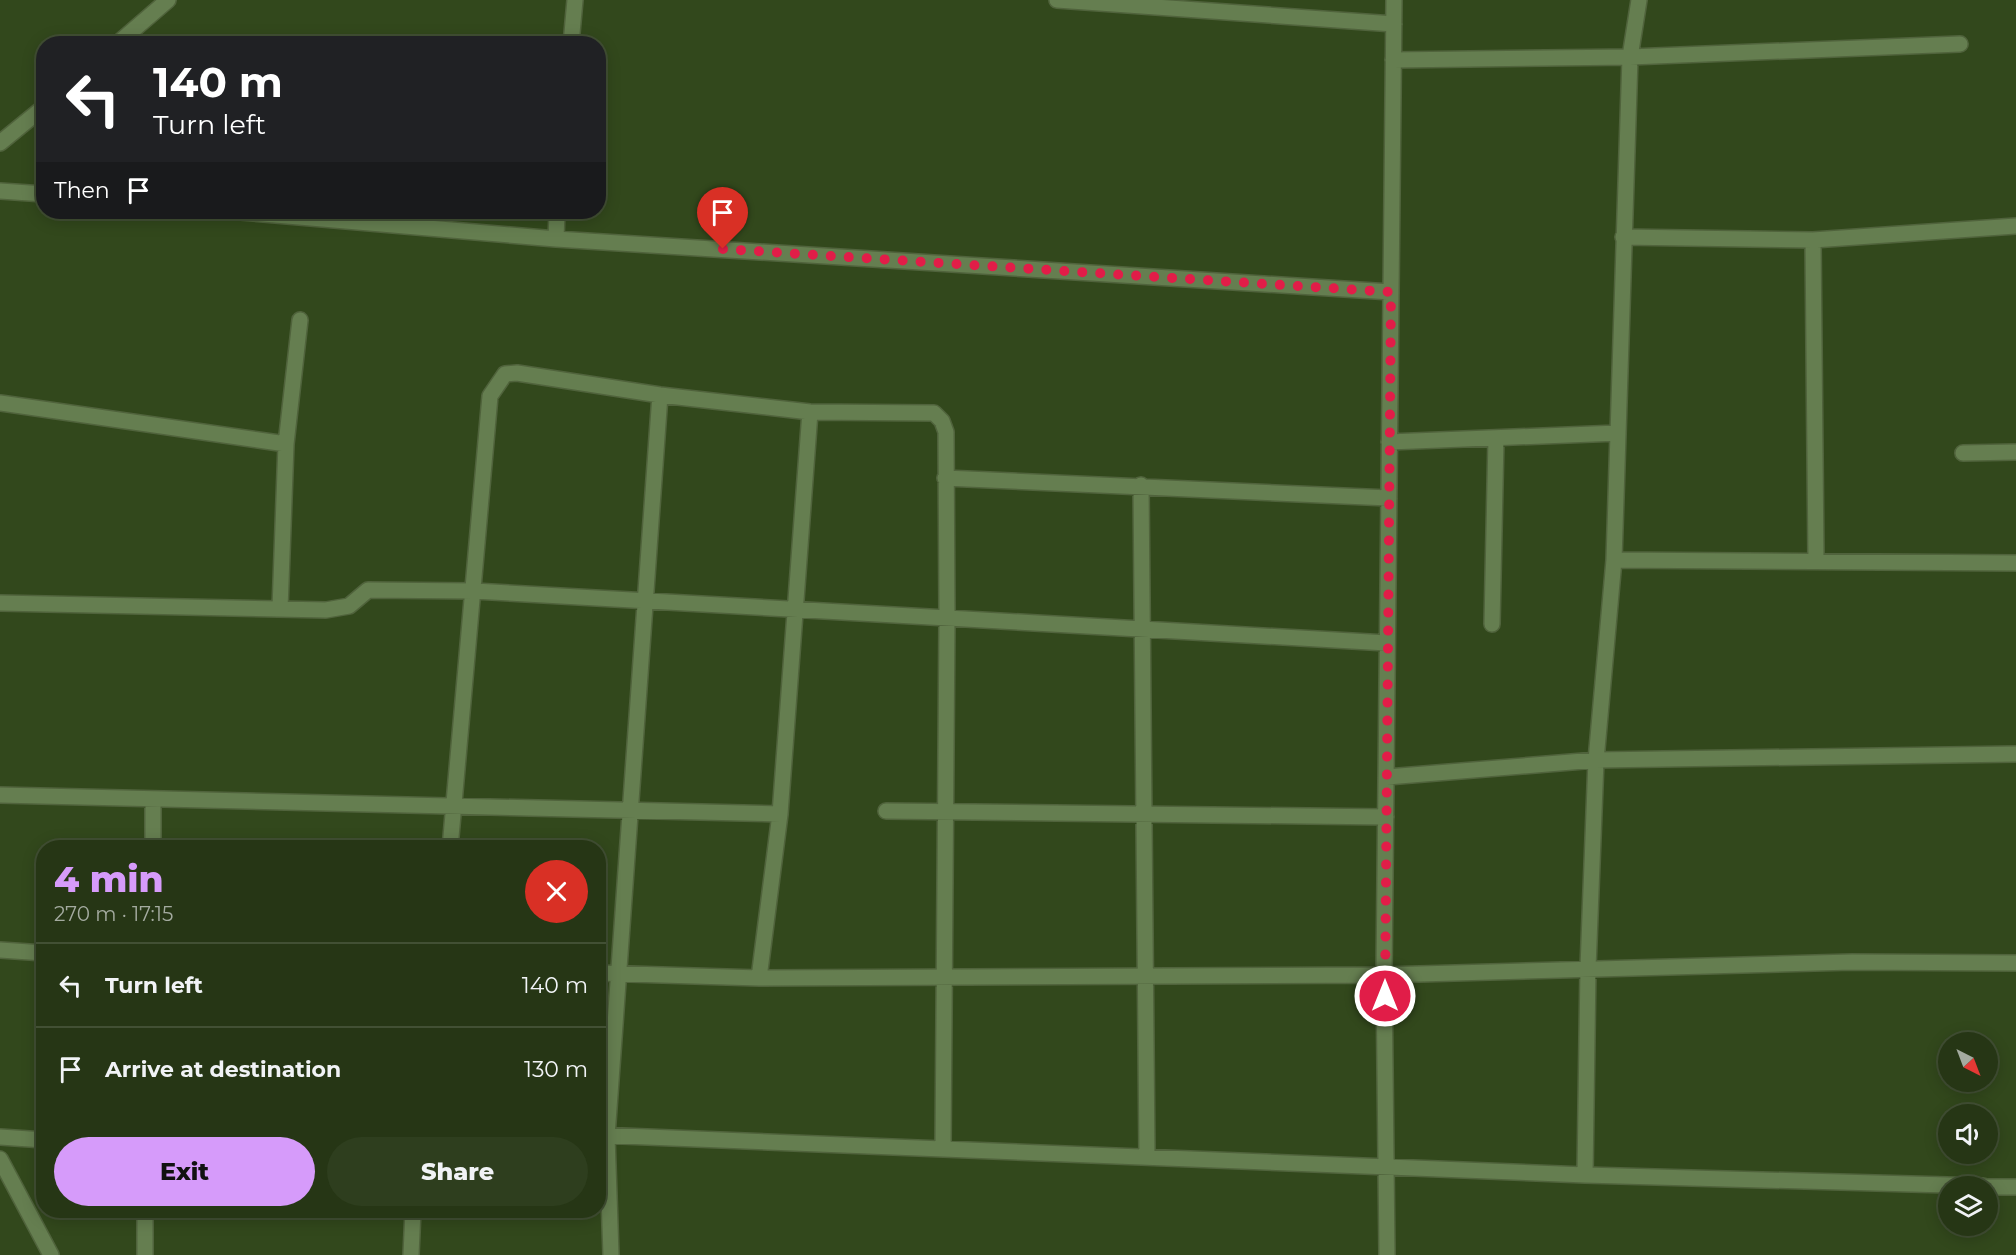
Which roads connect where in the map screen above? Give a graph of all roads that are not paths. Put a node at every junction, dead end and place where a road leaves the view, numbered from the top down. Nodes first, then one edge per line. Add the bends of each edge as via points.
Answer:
1 (168, 0) edge
2 (575, 0) edge
3 (1057, 0) edge
4 (1394, 0) edge
5 (1639, 0) edge
6 (1394, 24) junction
7 (126, 36) edge
8 (572, 36) edge
9 (1960, 44) dead end
10 (1630, 57) junction
11 (1394, 60) junction
12 (36, 114) edge
13 (0, 143) edge
14 (0, 191) edge
15 (36, 194) edge
16 (327, 219) edge
17 (557, 219) edge
18 (2016, 226) edge
19 (1623, 237) junction
20 (556, 238) junction
21 (1813, 240) junction
22 (1391, 292) junction
23 (300, 320) dead end
24 (660, 395) junction
25 (0, 403) edge
26 (810, 412) junction
27 (1618, 433) junction
28 (1496, 438) junction
29 (1389, 442) junction
30 (286, 444) junction
31 (2016, 452) edge
32 (1963, 453) dead end
33 (945, 478) junction
34 (1141, 485) junction
35 (1389, 498) junction
36 (1614, 560) junction
37 (1816, 562) junction
38 (2016, 562) edge
39 (474, 591) junction
40 (645, 601) junction
41 (0, 603) edge
42 (280, 609) junction
43 (795, 609) junction
44 (947, 618) junction
45 (1492, 624) dead end
46 (1143, 629) junction
47 (1387, 643) junction
48 (2016, 754) edge
49 (1596, 760) junction
50 (1387, 777) junction
51 (0, 795) edge
52 (153, 799) junction
53 (456, 806) junction
54 (630, 810) junction
55 (886, 811) dead end
56 (945, 812) junction
57 (780, 814) junction
58 (1143, 814) junction
59 (1386, 817) junction
60 (153, 840) edge
61 (451, 840) edge
62 (0, 950) edge
63 (36, 952) edge
64 (2016, 963) edge
65 (1587, 968) junction
66 (606, 973) edge
67 (618, 974) junction
68 (1384, 975) junction
69 (1145, 976) junction
70 (944, 977) junction
71 (759, 978) junction
72 (606, 1095) edge
73 (606, 1135) edge
74 (0, 1137) edge
75 (36, 1139) edge
76 (943, 1149) junction
77 (1147, 1157) junction
78 (0, 1159) edge
79 (1387, 1167) junction
80 (1585, 1175) junction
81 (1938, 1186) edge
82 (1998, 1187) edge
83 (2016, 1187) edge
84 (606, 1188) edge
85 (145, 1218) edge
86 (413, 1218) edge
87 (51, 1255) edge
88 (145, 1255) edge
89 (411, 1255) edge
90 (611, 1255) edge
91 (1387, 1255) edge

1 - 7 street
2 - 8 street
3 - 6 street
4 - 6 street
5 - 10 street
6 - 11 street
9 - 10 street
10 - 11 street
10 - 19 street
11 - 22 street
12 - 13 street
14 - 15 street
16 - 20 street
17 - 20 street
18 - 21 street
19 - 21 street
19 - 27 street
20 - 22 street
21 - 37 street
22 - 29 street
23 - 30 street
24 - 26 street
24 - 39 street via 505,374 490,396
24 - 40 street
25 - 30 street
26 - 33 street via 934,413 946,432
26 - 43 street
27 - 28 street
27 - 36 street
28 - 29 street
28 - 45 street
29 - 35 street
30 - 42 street
31 - 32 street
33 - 34 street
33 - 44 street
34 - 35 street
34 - 46 street
35 - 47 street
36 - 37 street
36 - 49 street
37 - 38 street
39 - 40 street
39 - 42 street via 368,590 343,608
39 - 53 street
40 - 43 street
40 - 54 street
41 - 42 street
43 - 44 street
43 - 57 street
44 - 46 street
44 - 56 street
46 - 47 street
46 - 58 street
47 - 50 street
48 - 49 street
49 - 50 street
49 - 65 street
50 - 59 street
51 - 52 street
52 - 53 street
52 - 60 street
53 - 54 street
53 - 61 street
54 - 57 street
54 - 67 street
55 - 56 street
56 - 58 street
56 - 70 street
57 - 71 street
58 - 59 street
58 - 69 street
59 - 68 street
62 - 63 street
64 - 65 street
65 - 68 street
65 - 80 street
66 - 67 street
67 - 71 street
67 - 72 street
68 - 69 street
68 - 79 street
69 - 70 street
69 - 77 street
70 - 71 street
70 - 76 street
73 - 76 street
74 - 75 street
76 - 77 street
77 - 79 street
78 - 87 street
79 - 80 street
79 - 91 street
80 - 81 street
82 - 83 street
84 - 90 street
85 - 88 street
86 - 89 street

